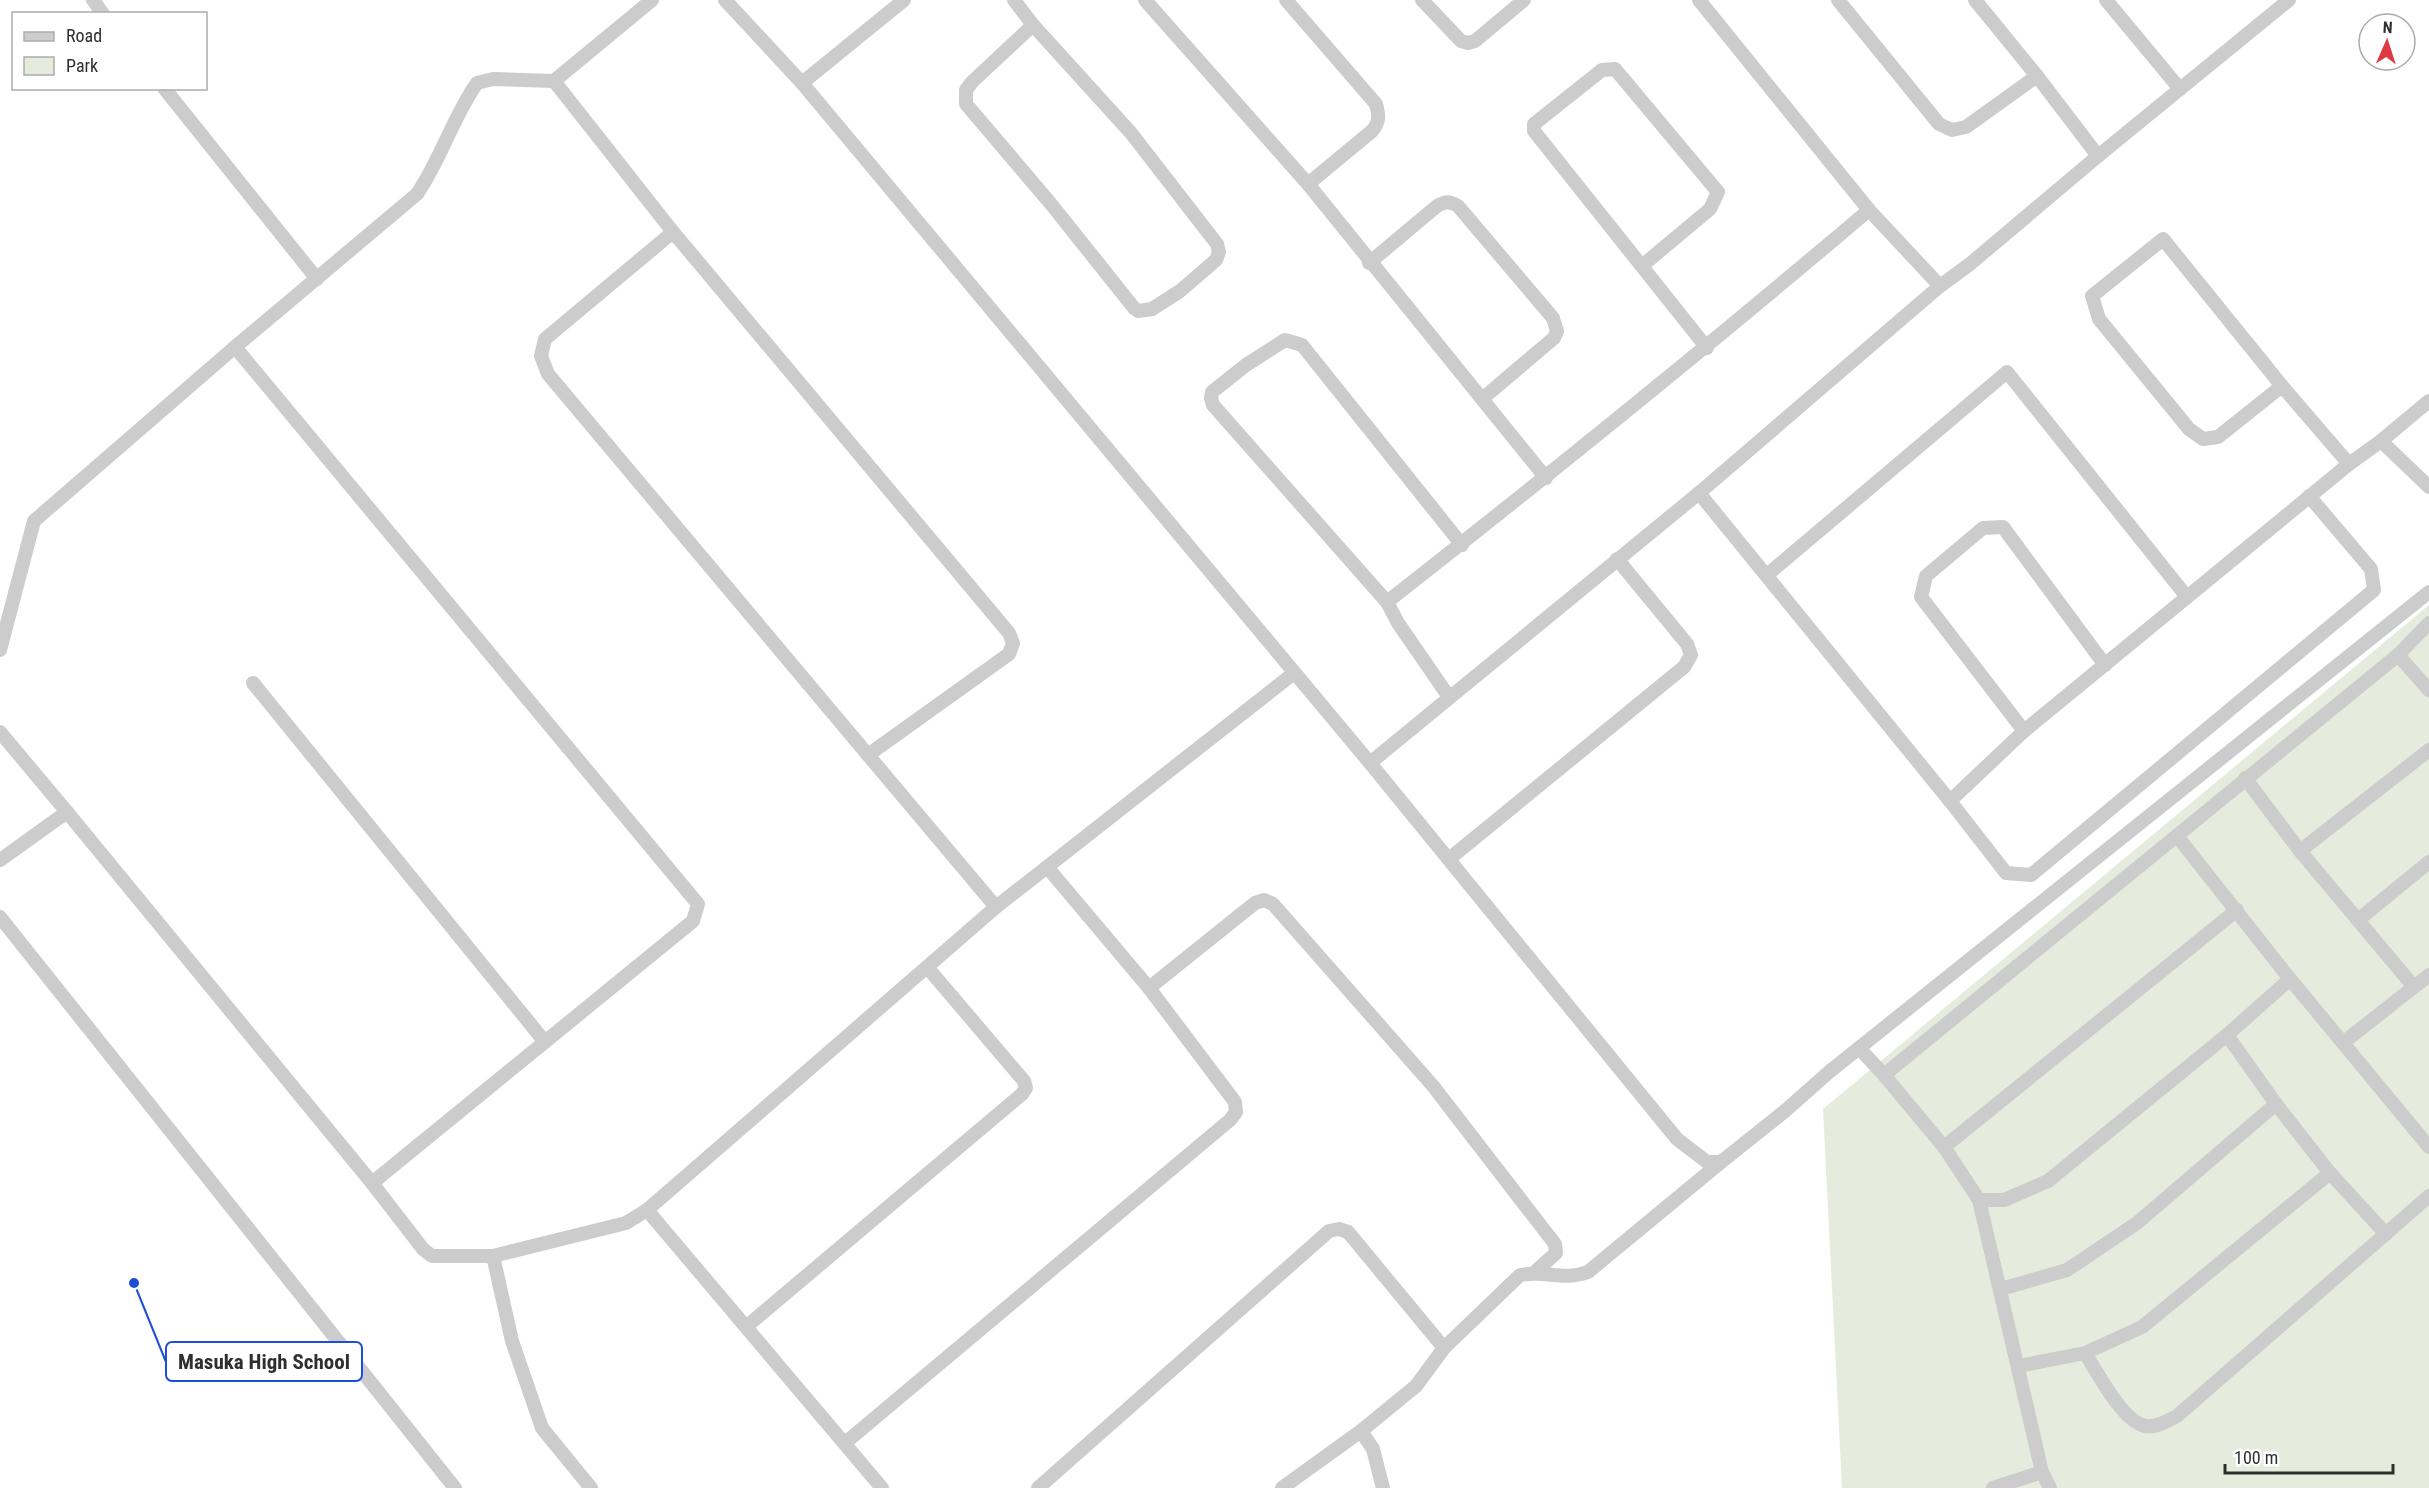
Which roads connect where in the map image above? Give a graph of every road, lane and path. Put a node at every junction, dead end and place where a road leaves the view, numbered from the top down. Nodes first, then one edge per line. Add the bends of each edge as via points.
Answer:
1 (93, 0) edge
2 (652, 0) edge
3 (725, 0) edge
4 (904, 0) edge
5 (1014, 0) edge
6 (1145, 0) edge
7 (1286, 0) edge
8 (1422, 0) edge
9 (1524, 0) edge
10 (1699, 0) edge
11 (1838, 0) edge
12 (1975, 0) edge
13 (2106, 0) edge
14 (2289, 0) edge
15 (887, 5) edge
16 (102, 12) edge
17 (1033, 25) junction
18 (2037, 76) junction
19 (554, 81) junction
20 (802, 83) junction
21 (2180, 89) junction
22 (166, 90) edge
23 (2098, 156) junction
24 (1308, 184) junction
25 (1869, 210) junction
26 (673, 232) junction
27 (1370, 263) junction
28 (1643, 265) junction
29 (317, 279) junction
30 (1940, 286) junction
31 (235, 346) junction
32 (1707, 348) junction
33 (2282, 386) junction
34 (1482, 399) junction
35 (2429, 401) edge
36 (2381, 441) junction
37 (2349, 464) junction
38 (1546, 478) junction
39 (2429, 487) edge
40 (1699, 493) junction
41 (2309, 496) junction
42 (1462, 545) junction
43 (1617, 559) junction
44 (1767, 575) junction
45 (2425, 594) edge
46 (2187, 597) junction
47 (1387, 602) junction
48 (2429, 623) edge
49 (0, 650) edge
50 (2398, 655) junction
51 (2105, 665) junction
52 (1294, 673) junction
53 (253, 683) dead end
54 (2429, 690) edge
55 (1449, 697) junction
56 (2024, 731) junction
57 (0, 732) edge
58 (2429, 750) edge
59 (868, 755) junction
60 (1370, 763) junction
61 (2246, 778) junction
62 (1950, 801) junction
63 (67, 812) junction
64 (2177, 836) junction
65 (2300, 851) junction
66 (1449, 859) junction
67 (0, 861) edge
68 (2429, 862) edge
69 (1047, 867) junction
70 (996, 908) junction
71 (2237, 910) junction
72 (0, 918) edge
73 (2358, 920) junction
74 (927, 967) junction
75 (2429, 975) edge
76 (2290, 979) junction
77 (2414, 987) junction
78 (1149, 988) junction
79 (2227, 1035) junction
80 (546, 1042) junction
81 (2344, 1042) junction
82 (1859, 1048) junction
83 (1884, 1075) junction
84 (2276, 1104) junction
85 (1944, 1147) junction
86 (2429, 1147) edge
87 (1721, 1162) junction
88 (2330, 1173) junction
89 (372, 1183) junction
90 (2429, 1196) edge
91 (1979, 1200) junction
92 (647, 1210) junction
93 (2386, 1234) junction
94 (493, 1257) junction
95 (1535, 1272) junction
96 (2001, 1289) junction
97 (747, 1326) junction
98 (1444, 1348) junction
99 (2085, 1353) junction
100 (2019, 1366) junction
101 (1361, 1431) junction
102 (844, 1443) junction
103 (2043, 1472) junction
104 (456, 1488) edge
105 (591, 1488) edge
106 (882, 1488) edge
107 (1038, 1488) edge
108 (1282, 1488) edge
109 (1383, 1488) edge
110 (1993, 1488) edge
111 (2050, 1488) edge

1 - 16 street
2 - 19 street
3 - 20 street
4 - 15 street
5 - 17 street
6 - 24 street
7 - 24 street via 1376,105 1379,114 1372,131
8 - 9 street via 1461,41 1468,43
10 - 25 street
11 - 18 street via 1940,124 1952,130 1966,127
12 - 18 street
13 - 21 street
14 - 21 street
15 - 20 street
17 - 17 street via 1131,133 1216,244 1216,260 1152,309 1134,308 966,104 966,90 972,82
18 - 23 street
19 - 26 street
19 - 29 street via 477,83 417,194
20 - 52 street
21 - 23 street
22 - 29 street
23 - 30 street
24 - 27 street
25 - 30 street
25 - 32 street
26 - 59 street via 545,339 541,356 544,365 555,384
26 - 59 street via 1009,633 1013,643 1009,654
27 - 34 street
27 - 34 street via 1437,206 1450,201 1554,318 1554,338
28 - 28 street via 1534,131 1534,124 1602,70 1614,69 1718,192 1710,209
28 - 32 street
29 - 31 street
30 - 40 street
31 - 49 street via 34,521
31 - 80 street via 698,904 693,921
32 - 38 street
33 - 33 street via 2218,437 2203,439 2189,429 2099,318 2092,296 2163,239
33 - 37 street
34 - 38 street
35 - 36 street
36 - 37 street
36 - 39 street
37 - 41 street
38 - 42 street
40 - 43 street
40 - 44 street
41 - 46 street
41 - 62 street via 2371,569 2374,590 2031,875 2006,873
42 - 47 street
42 - 47 street via 1302,345 1285,340 1246,365 1212,392 1213,405
43 - 55 street
43 - 66 street via 1687,644 1691,655 1684,667
44 - 46 street via 2007,372
44 - 62 street
45 - 48 street
45 - 82 street
46 - 51 street
47 - 55 street
48 - 50 street
50 - 54 street
50 - 61 street
51 - 56 street
51 - 56 street via 2003,526 1983,528 1926,576 1921,597
52 - 60 street
52 - 69 street
53 - 80 street
55 - 60 street
56 - 62 street
57 - 63 street
58 - 65 street
59 - 70 street
60 - 66 street
61 - 64 street
61 - 65 street
63 - 67 street
63 - 89 street
64 - 71 street
64 - 83 street
65 - 73 street
66 - 87 street via 1677,1139 1707,1162
68 - 73 street
69 - 70 street
69 - 78 street
70 - 74 street
71 - 76 street
71 - 85 street
72 - 104 street
73 - 77 street
74 - 92 street
74 - 97 street via 1026,1088
75 - 77 street
76 - 79 street
76 - 81 street
77 - 81 street
78 - 95 street via 1255,903 1264,900 1272,904 1433,1086 1555,1244 1556,1253
78 - 102 street via 1235,1102 1236,1112
79 - 84 street
79 - 91 street via 2048,1181 2004,1200
80 - 89 street
81 - 86 street
82 - 83 street
82 - 87 street
83 - 85 street
84 - 88 street
84 - 96 street via 2137,1223 2067,1270
85 - 91 street
87 - 95 street via 1588,1272 1572,1278
88 - 93 street
88 - 99 street via 2142,1327
89 - 94 street via 423,1250 432,1256
90 - 93 street
91 - 96 street
92 - 94 street via 626,1223
92 - 97 street
93 - 99 street via 2177,1416 2162,1423 2146,1426 2131,1419
94 - 105 street via 512,1341 542,1428
95 - 98 street via 1520,1275
96 - 100 street
97 - 102 street
98 - 101 street via 1416,1386
98 - 107 street via 1348,1232 1338,1228 1329,1231
99 - 100 street
100 - 103 street
101 - 108 street
101 - 109 street via 1373,1449
102 - 106 street
103 - 110 street
103 - 111 street

